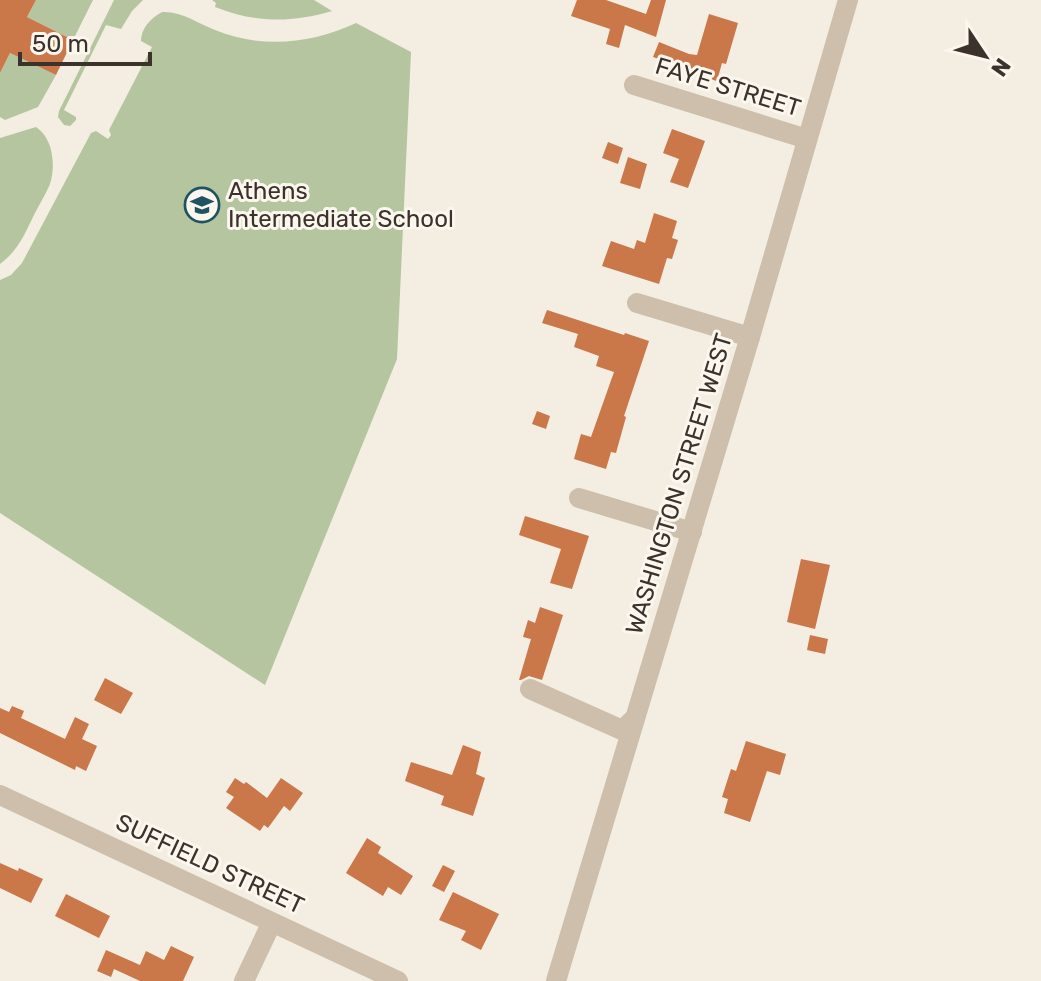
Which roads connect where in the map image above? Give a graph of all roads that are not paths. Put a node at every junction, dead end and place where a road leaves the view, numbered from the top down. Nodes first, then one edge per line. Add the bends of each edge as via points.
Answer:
1 (848, 0) edge
2 (634, 85) dead end
3 (807, 139) junction
4 (637, 303) dead end
5 (750, 337) junction
6 (579, 498) dead end
7 (692, 532) junction
8 (530, 689) dead end
9 (635, 718) junction
10 (0, 795) edge
11 (272, 922) junction
12 (244, 981) edge
13 (398, 981) edge
14 (556, 981) edge

1 - 3 street, WASHINGTON STREET WEST
2 - 3 street, FAYE STREET
3 - 5 street, WASHINGTON STREET WEST
4 - 5 street
5 - 7 street, WASHINGTON STREET WEST
6 - 7 street
7 - 9 street, WASHINGTON STREET WEST
8 - 9 street via 622,730
9 - 14 street, WASHINGTON STREET WEST
10 - 11 street, SUFFIELD STREET
11 - 12 street
11 - 13 street, SUFFIELD STREET

